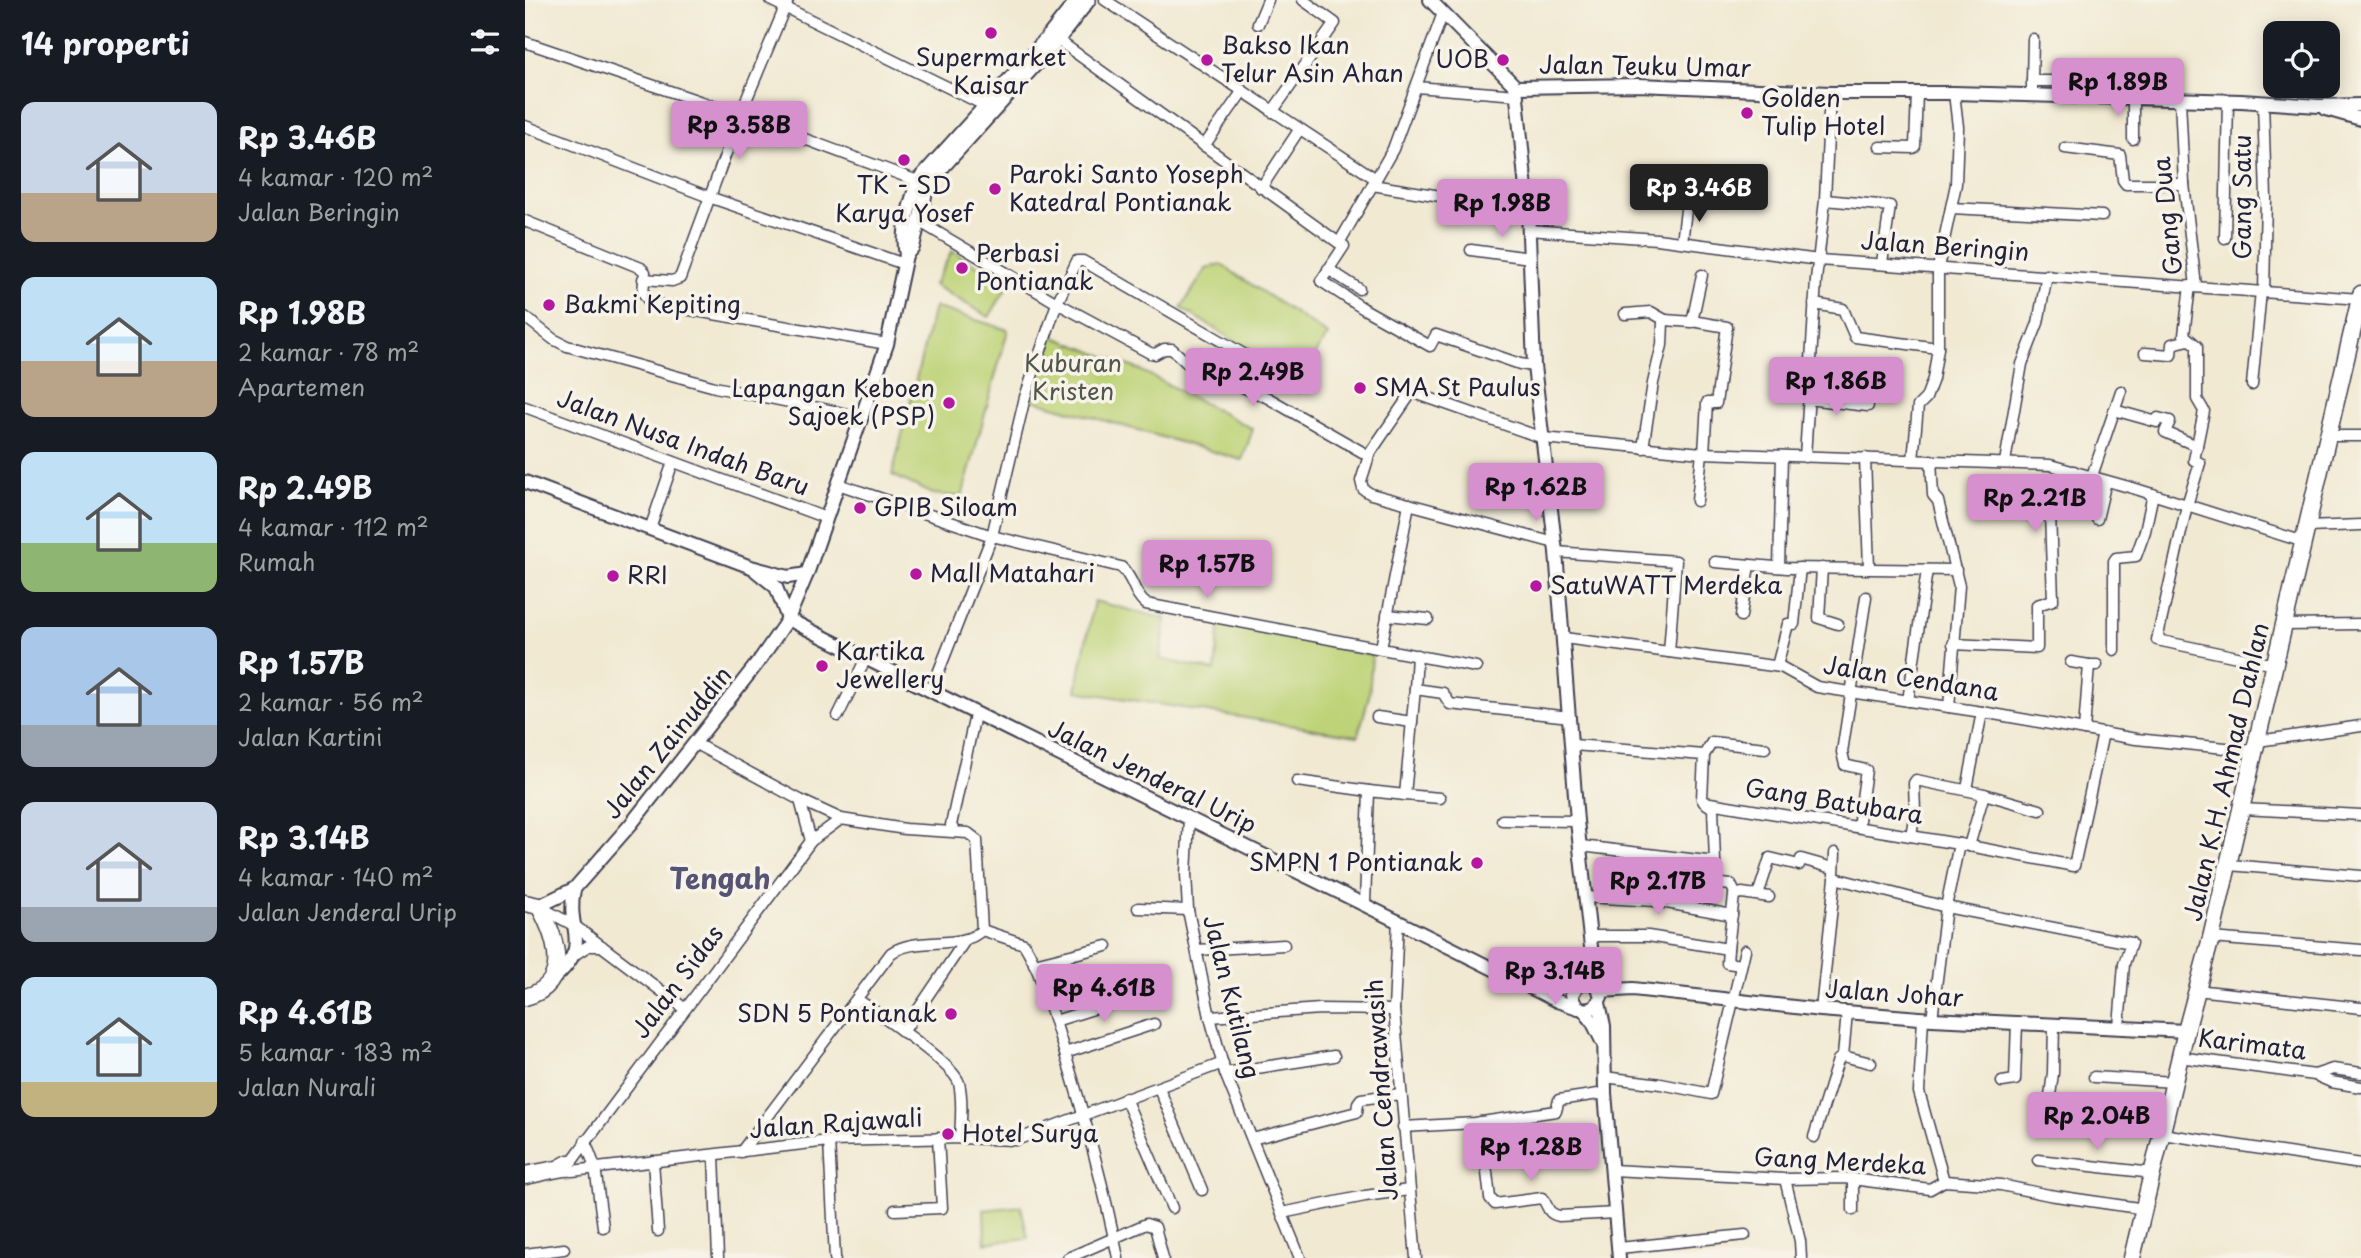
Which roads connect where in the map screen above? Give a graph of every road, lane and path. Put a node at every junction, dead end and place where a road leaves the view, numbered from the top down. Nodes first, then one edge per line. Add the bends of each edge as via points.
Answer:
1 (771, 0) edge
2 (1077, 0) edge
3 (1089, 0) edge
4 (1105, 0) edge
5 (1268, 0) edge
6 (1303, 0) edge
7 (1430, 0) edge
8 (787, 4) edge
9 (1443, 13) junction
10 (1258, 24) dead end
11 (2033, 39) dead end
12 (1058, 40) junction
13 (525, 42) edge
14 (2032, 81) junction
15 (1416, 87) junction
16 (1517, 91) junction
17 (1242, 92) junction
18 (1830, 93) junction
19 (1917, 93) junction
20 (1954, 93) junction
21 (2032, 95) junction
22 (2070, 96) junction
23 (2133, 98) junction
24 (2180, 99) junction
25 (2228, 101) junction
26 (2263, 102) junction
27 (2361, 105) edge
28 (2319, 106) junction
29 (989, 108) junction
30 (1272, 112) junction
31 (740, 115) junction
32 (2361, 119) edge
33 (525, 126) edge
34 (1299, 130) junction
35 (2133, 139) dead end
36 (1204, 146) junction
37 (1880, 147) dead end
38 (2065, 148) dead end
39 (1374, 182) junction
40 (923, 183) junction
41 (2184, 184) junction
42 (1261, 188) junction
43 (709, 197) junction
44 (1825, 200) junction
45 (1687, 202) dead end
46 (1951, 208) junction
47 (1528, 210) junction
48 (2102, 216) dead end
49 (525, 221) edge
50 (920, 222) junction
51 (1528, 230) junction
52 (2225, 238) dead end
53 (1682, 242) junction
54 (1341, 245) junction
55 (1471, 250) dead end
56 (1530, 258) junction
57 (905, 260) junction
58 (1819, 260) junction
59 (1882, 263) junction
60 (1938, 268) junction
61 (1328, 269) junction
62 (1702, 275) dead end
63 (2047, 275) junction
64 (643, 279) junction
65 (2193, 286) junction
66 (1359, 289) dead end
67 (2263, 291) junction
68 (2360, 296) edge
69 (1057, 303) junction
70 (1814, 304) junction
71 (1625, 314) dead end
72 (525, 317) edge
73 (1665, 320) junction
74 (1692, 321) junction
75 (2189, 340) junction
76 (887, 344) junction
77 (1938, 348) junction
78 (2145, 353) dead end
79 (2354, 358) edge
80 (1534, 366) junction
81 (1297, 385) dead end
82 (2252, 385) dead end
83 (2121, 391) dead end
84 (1807, 399) junction
85 (1868, 406) dead end
86 (525, 407) edge
87 (2114, 410) junction
88 (863, 417) junction
89 (2329, 436) junction
90 (2361, 436) edge
91 (1543, 438) junction
92 (2197, 446) junction
93 (1643, 448) junction
94 (1703, 453) junction
95 (1369, 456) junction
96 (1783, 456) junction
97 (1805, 457) junction
98 (1865, 458) junction
99 (1913, 460) junction
100 (1931, 460) junction
101 (673, 462) junction
102 (2005, 462) junction
103 (2074, 471) junction
104 (2092, 476) junction
105 (2106, 481) junction
106 (525, 482) edge
107 (838, 484) junction
108 (2153, 494) junction
109 (1697, 501) dead end
110 (1409, 504) junction
111 (2187, 505) junction
112 (826, 518) junction
113 (2097, 519) dead end
114 (2361, 525) edge
115 (650, 529) junction
116 (2306, 535) junction
117 (992, 536) junction
118 (1555, 547) junction
119 (1715, 562) dead end
120 (1749, 565) junction
121 (751, 567) junction
122 (1779, 567) junction
123 (1800, 568) junction
124 (1822, 568) junction
125 (1870, 568) junction
126 (1927, 570) junction
127 (1956, 570) junction
128 (807, 574) junction
129 (1866, 597) dead end
130 (1387, 615) junction
131 (1741, 616) dead end
132 (788, 619) junction
133 (1428, 619) dead end
134 (2361, 624) edge
135 (1833, 625) dead end
136 (2285, 625) junction
137 (1564, 638) junction
138 (1953, 644) junction
139 (1381, 648) junction
140 (2114, 650) dead end
141 (1669, 652) junction
142 (1417, 655) junction
143 (866, 658) junction
144 (2071, 662) dead end
145 (2275, 665) junction
146 (1777, 666) junction
147 (1476, 667) dead end
148 (1415, 690) junction
149 (931, 691) junction
150 (1851, 692) junction
151 (1908, 701) junction
152 (1949, 707) junction
153 (1982, 712) junction
154 (975, 715) junction
155 (838, 716) dead end
156 (1377, 717) dead end
157 (1570, 717) junction
158 (1412, 722) junction
159 (2361, 726) edge
160 (2084, 730) junction
161 (2103, 733) junction
162 (695, 744) junction
163 (1573, 745) junction
164 (2256, 746) junction
165 (1765, 747) dead end
166 (1704, 755) junction
167 (1297, 781) dead end
168 (1967, 789) junction
169 (1369, 791) junction
170 (1984, 794) junction
171 (1405, 795) junction
172 (1440, 798) dead end
173 (800, 800) junction
174 (1704, 802) junction
175 (2242, 809) junction
176 (2040, 810) dead end
177 (2361, 815) edge
178 (841, 819) junction
179 (1189, 819) junction
180 (1502, 820) dead end
181 (1577, 821) junction
182 (1858, 827) junction
183 (954, 831) junction
184 (1911, 836) junction
185 (811, 841) junction
186 (1964, 845) junction
187 (1581, 846) junction
188 (1836, 853) dead end
189 (1715, 862) junction
190 (2229, 865) junction
191 (1834, 873) junction
192 (2361, 876) edge
193 (574, 889) junction
194 (1735, 893) junction
195 (1758, 895) junction
196 (1586, 897) junction
197 (1769, 897) dead end
198 (1365, 903) junction
199 (532, 904) edge
200 (1946, 907) junction
201 (1138, 908) dead end
202 (1188, 910) junction
203 (1732, 915) junction
204 (1398, 920) junction
205 (575, 926) junction
206 (982, 930) junction
207 (1590, 936) junction
208 (2211, 938) junction
209 (966, 939) junction
210 (1283, 945) dead end
211 (603, 946) junction
212 (1107, 946) dead end
213 (1728, 949) junction
214 (1197, 950) junction
215 (1745, 950) dead end
216 (2361, 950) edge
217 (574, 955) junction
218 (1592, 956) junction
219 (1034, 964) junction
220 (1741, 965) junction
221 (551, 982) junction
222 (1576, 986) junction
223 (1537, 990) junction
224 (2196, 990) junction
225 (1599, 994) junction
226 (1138, 995) dead end
227 (525, 997) edge
228 (857, 999) junction
229 (1733, 1000) junction
230 (684, 1008) junction
231 (2361, 1008) edge
232 (1581, 1009) junction
233 (1394, 1010) junction
234 (1821, 1010) junction
235 (1847, 1012) junction
236 (1210, 1017) junction
237 (1928, 1018) junction
238 (1055, 1021) junction
239 (2017, 1022) junction
240 (1153, 1024) dead end
241 (2054, 1024) junction
242 (2119, 1027) junction
243 (2186, 1031) junction
244 (903, 1032) junction
245 (1603, 1045) junction
246 (1065, 1053) junction
247 (1334, 1056) dead end
248 (1843, 1056) junction
249 (2179, 1057) junction
250 (1871, 1063) dead end
251 (1224, 1068) junction
252 (2361, 1073) edge
253 (2315, 1074) junction
254 (1604, 1077) junction
255 (2094, 1077) dead end
256 (2002, 1082) dead end
257 (2174, 1082) junction
258 (1159, 1087) junction
259 (2361, 1087) edge
260 (1605, 1093) junction
261 (1400, 1094) junction
262 (1125, 1098) junction
263 (2048, 1111) dead end
264 (1084, 1115) junction
265 (1481, 1122) junction
266 (1403, 1127) junction
267 (2162, 1135) junction
268 (1814, 1137) dead end
269 (938, 1138) junction
270 (960, 1138) junction
271 (1252, 1139) junction
272 (829, 1141) junction
273 (582, 1146) junction
274 (741, 1152) junction
275 (714, 1155) junction
276 (2038, 1160) dead end
277 (653, 1161) junction
278 (2361, 1164) edge
279 (563, 1167) junction
280 (595, 1167) junction
281 (1612, 1170) junction
282 (525, 1172) edge
283 (2153, 1173) junction
284 (525, 1179) edge
285 (1785, 1179) junction
286 (1853, 1179) junction
287 (1944, 1181) junction
288 (1202, 1190) dead end
289 (1409, 1190) junction
290 (1172, 1208) dead end
291 (2145, 1209) junction
292 (895, 1210) dead end
293 (1853, 1210) dead end
294 (1282, 1213) junction
295 (1616, 1213) junction
296 (603, 1227) dead end
297 (659, 1231) dead end
298 (1745, 1235) dead end
299 (1114, 1237) junction
300 (564, 1249) dead end
301 (525, 1254) edge
302 (1299, 1256) edge
303 (1619, 1256) edge
304 (718, 1258) edge
305 (835, 1258) edge
306 (1068, 1258) edge
307 (1118, 1258) edge
308 (1163, 1258) edge
309 (1286, 1258) edge
310 (1416, 1258) edge
311 (1801, 1258) edge
312 (2132, 1258) edge

1 - 8 street
2 - 29 street
3 - 12 street
4 - 17 street
5 - 10 street
6 - 30 street via 1335,23
7 - 9 street
8 - 29 street
8 - 31 street
9 - 15 street
9 - 16 street
11 - 14 street
12 - 29 street
12 - 36 street
13 - 31 street
14 - 21 street
14 - 22 street via 2070,81
15 - 16 street
15 - 39 street via 1393,149
16 - 18 street, Jalan Teuku Umar via 1639,85
16 - 47 street
17 - 30 street
17 - 36 street
18 - 19 street, Jalan Teuku Umar
18 - 44 street
19 - 20 street, Jalan Teuku Umar
19 - 37 street via 1915,146
20 - 21 street, Jalan Teuku Umar
20 - 46 street via 1958,127
21 - 22 street, Jalan Teuku Umar
22 - 23 street, Jalan Teuku Umar
23 - 24 street, Jalan Teuku Umar
23 - 35 street
24 - 25 street, Jalan Teuku Umar
24 - 41 street, Gang Dua
25 - 26 street, Jalan Teuku Umar
25 - 52 street
26 - 28 street, Jalan Teuku Umar
26 - 67 street, Gang Satu
27 - 28 street, Jalan Teuku Umar
28 - 32 street, Jalan Teuku Umar
29 - 40 street
30 - 34 street
31 - 40 street
31 - 43 street
33 - 43 street
34 - 39 street
34 - 42 street
36 - 42 street
38 - 41 street via 2120,155 2126,184
39 - 47 street
39 - 54 street
40 - 50 street
40 - 57 street via 912,197 903,242
41 - 65 street, Gang Dua
42 - 54 street
43 - 57 street
43 - 64 street via 680,278
44 - 58 street
44 - 59 street via 1890,206
45 - 53 street
46 - 48 street
46 - 60 street
47 - 51 street
49 - 64 street via 641,268
50 - 57 street
50 - 69 street
51 - 53 street, Jalan Beringin
51 - 56 street
53 - 58 street, Jalan Beringin
54 - 61 street
55 - 56 street
56 - 80 street
57 - 76 street, Jalan Zainuddin
58 - 59 street, Jalan Beringin
58 - 70 street
59 - 60 street, Jalan Beringin
60 - 63 street, Jalan Beringin
60 - 77 street
61 - 66 street
61 - 80 street via 1321,281 1430,346 1436,335
62 - 74 street
63 - 65 street, Jalan Beringin
63 - 102 street via 2038,323 2022,364
64 - 76 street via 643,292 650,303
65 - 67 street, Jalan Beringin
65 - 75 street, Gang Dua via 2184,335
67 - 68 street, Jalan Beringin
67 - 82 street, Gang Satu
68 - 79 main road, Jalan K.H. Ahmad Dahlan
69 - 81 street via 1077,261 1083,261
69 - 95 street via 1155,354 1172,349 1187,363 1268,398
69 - 117 street via 1025,397
70 - 77 street via 1843,309 1855,338
70 - 84 street
71 - 73 street via 1651,312
72 - 88 street via 567,346 715,387
73 - 74 street
73 - 93 street
74 - 94 street via 1727,327 1716,403 1707,403
75 - 78 street via 2172,344 2171,355
75 - 92 street, Gang Dua via 2197,346 2197,399 2204,411
76 - 88 street, Jalan Zainuddin
77 - 99 street via 1933,379 1918,406
79 - 89 main road, Jalan K.H. Ahmad Dahlan
80 - 91 street
83 - 87 street
84 - 85 street
84 - 97 street
86 - 101 street, Jalan Nusa Indah Baru
87 - 92 street via 2170,421 2165,432
87 - 104 street
88 - 107 street, Jalan Zainuddin
89 - 90 street
89 - 116 main road, Jalan K.H. Ahmad Dahlan
91 - 93 street
91 - 95 street via 1412,392
91 - 118 street
92 - 111 street via 2194,460 2200,463
93 - 94 street
94 - 96 street
94 - 109 street
95 - 110 street via 1363,489
96 - 97 street
96 - 122 street
97 - 98 street
98 - 99 street
98 - 125 street
99 - 100 street
100 - 102 street
100 - 127 street via 1933,496
101 - 112 street, Jalan Nusa Indah Baru
101 - 115 street
102 - 103 street
103 - 104 street
103 - 138 street via 2065,509 2050,513 2053,600 2036,607 2037,648
104 - 105 street
105 - 108 street
105 - 113 street
106 - 115 street
107 - 112 street, Jalan Zainuddin
107 - 117 street
108 - 111 street
108 - 140 street via 2136,556 2114,561
110 - 118 street
110 - 130 street
111 - 116 street
111 - 145 street via 2157,640
112 - 128 street, Jalan Zainuddin
114 - 116 street
115 - 121 street
116 - 136 main road, Jalan K.H. Ahmad Dahlan
117 - 139 street via 1121,567 1132,579 1137,597 1146,604
117 - 149 street
118 - 137 street
118 - 141 street via 1676,561
119 - 120 street
120 - 122 street
120 - 131 street
121 - 128 street via 788,577
121 - 132 street via 776,587
122 - 123 street
123 - 124 street
123 - 146 street via 1794,624 1788,624
124 - 125 street
124 - 135 street via 1819,618
125 - 126 street
126 - 127 street
126 - 151 street
127 - 138 street via 1959,586
128 - 132 street, Jalan Zainuddin
129 - 150 street
130 - 133 street
130 - 139 street
132 - 143 street, Jalan Jenderal Urip
132 - 162 street, Jalan Zainuddin
134 - 136 street
136 - 145 main road, Jalan K.H. Ahmad Dahlan
137 - 141 street, Jalan Cendana
137 - 157 street
138 - 152 street
139 - 142 street
141 - 146 street, Jalan Cendana
142 - 147 street
142 - 148 street
143 - 149 street, Jalan Jenderal Urip
143 - 155 street
144 - 160 street via 2093,665
145 - 164 main road, Jalan K.H. Ahmad Dahlan
146 - 150 street, Jalan Cendana via 1817,687
148 - 157 street via 1443,693 1452,705
148 - 158 street
149 - 154 street, Jalan Jenderal Urip
150 - 151 street, Jalan Cendana
150 - 182 street via 1842,752 1845,765 1866,770
151 - 152 street, Jalan Cendana
152 - 153 street, Jalan Cendana
153 - 160 street, Jalan Cendana
153 - 168 street
154 - 179 street, Jalan Jenderal Urip
154 - 183 street via 951,825
156 - 158 street
157 - 163 street
158 - 171 street
159 - 164 street, Jalan Cendana
160 - 161 street, Jalan Cendana
161 - 164 street, Jalan Cendana
161 - 186 street, Gang Batubara via 2074,866
162 - 173 street
162 - 193 street, Jalan Zainuddin
163 - 166 street
163 - 181 street
164 - 175 main road, Jalan K.H. Ahmad Dahlan
165 - 166 street via 1712,743
166 - 174 street
167 - 169 street
168 - 170 street
168 - 184 street via 1915,780
169 - 171 street
169 - 198 street
170 - 176 street
170 - 186 street
171 - 172 street
173 - 178 street
173 - 185 street
174 - 182 street, Gang Batubara
174 - 189 street via 1713,808
175 - 177 street
175 - 190 main road, Jalan K.H. Ahmad Dahlan
178 - 183 street
178 - 185 street, Jalan Sidas
179 - 198 street, Jalan Jenderal Urip
179 - 202 street, Jalan Kutilang
180 - 181 street
181 - 187 street
182 - 184 street, Gang Batubara
183 - 206 street via 968,833 979,845
184 - 186 street, Gang Batubara
185 - 230 street, Jalan Sidas
186 - 200 street
187 - 189 street
187 - 196 street
188 - 191 street
189 - 194 street via 1712,883 1731,885
190 - 192 street
190 - 208 main road, Jalan K.H. Ahmad Dahlan
191 - 195 street via 1801,859 1799,865 1770,858
191 - 200 street
191 - 234 street
193 - 199 street, Jalan Zainuddin
193 - 205 street
194 - 195 street
194 - 203 street
195 - 197 street
196 - 203 street via 1669,902
196 - 207 street
198 - 204 street, Jalan Jenderal Urip
199 - 205 street
199 - 221 main road via 551,929 556,945
200 - 237 street
200 - 242 street via 2130,943
201 - 202 street
202 - 214 street, Jalan Kutilang
203 - 213 street
204 - 223 street, Jalan Jenderal Urip
204 - 233 street, Jalan Cendrawasih
205 - 211 street
205 - 217 street
206 - 209 street
206 - 219 street via 1024,944
207 - 213 street via 1648,936
207 - 218 street
208 - 216 street
208 - 224 main road, Jalan K.H. Ahmad Dahlan
209 - 228 street via 901,946
209 - 244 street
210 - 214 street
211 - 217 street
211 - 230 street
212 - 219 street
213 - 220 street via 1727,963
214 - 236 street, Jalan Kutilang
215 - 220 street
217 - 221 street
218 - 222 street
218 - 225 street
219 - 238 street
220 - 229 street
221 - 227 main road
222 - 223 street
222 - 225 street via 1590,982
222 - 232 street via 1572,999
223 - 232 street, Jalan Jenderal Urip
224 - 231 street
224 - 243 main road, Jalan K.H. Ahmad Dahlan
225 - 229 street, Jalan Johar via 1633,989
225 - 232 street via 1595,1007
225 - 245 street
226 - 238 street
228 - 244 street
228 - 274 street
229 - 234 street, Jalan Johar
229 - 254 street via 1711,1094
230 - 273 street, Jalan Sidas
232 - 245 street
233 - 236 street via 1320,1009
233 - 261 street, Jalan Cendrawasih
234 - 235 street, Jalan Johar
235 - 237 street, Jalan Johar
235 - 248 street
236 - 251 street, Jalan Kutilang
237 - 239 street, Jalan Johar
237 - 287 street via 1919,1092
238 - 246 street
239 - 241 street, Jalan Johar
239 - 256 street via 2015,1080
240 - 246 street
241 - 242 street, Jalan Johar
241 - 263 street
242 - 243 street, Jalan Johar
243 - 249 main road, Jalan K.H. Ahmad Dahlan
244 - 270 street via 956,1077
245 - 254 street
246 - 264 street
247 - 251 street, Jalan Rajawali
248 - 250 street
248 - 268 street
249 - 253 street, Karimata
249 - 257 main road, Jalan K.H. Ahmad Dahlan
251 - 258 street, Jalan Rajawali
251 - 271 street, Jalan Kutilang
252 - 253 street, Karimata via 2333,1069
253 - 259 street
254 - 260 street
255 - 257 street
257 - 267 main road, Jalan K.H. Ahmad Dahlan
258 - 262 street, Jalan Rajawali
258 - 288 street
260 - 265 street via 1559,1100 1556,1111
260 - 281 street
261 - 266 street, Jalan Cendrawasih
261 - 271 street via 1361,1099 1358,1112
262 - 264 street, Jalan Rajawali
262 - 290 street
264 - 270 street, Jalan Rajawali via 1016,1140
264 - 299 street
265 - 266 street
265 - 295 street via 1490,1198 1495,1203 1542,1198 1551,1214 1559,1216
266 - 289 street, Jalan Cendrawasih
267 - 278 street
267 - 283 main road, Jalan K.H. Ahmad Dahlan
269 - 270 street, Jalan Rajawali
269 - 272 street, Jalan Rajawali
269 - 292 street via 942,1208
271 - 294 street, Jalan Kutilang
272 - 274 street, Jalan Rajawali
272 - 305 street
273 - 279 street, Jalan Sidas
273 - 280 street
274 - 275 street, Jalan Rajawali
275 - 277 street, Jalan Rajawali
275 - 304 street
276 - 283 street
277 - 280 street, Jalan Rajawali
277 - 297 street
279 - 280 street, Jalan Rajawali via 572,1171
279 - 282 street, Jalan Rajawali
279 - 284 street, Jalan Rajawali via 557,1173
280 - 296 street
281 - 285 street, Gang Merdeka
281 - 295 street
283 - 291 main road, Jalan K.H. Ahmad Dahlan
285 - 286 street, Gang Merdeka
285 - 311 street
286 - 287 street, Gang Merdeka via 1930,1189
286 - 293 street
287 - 291 street, Gang Merdeka via 2011,1186
289 - 294 street
289 - 310 street, Jalan Cendrawasih
291 - 312 main road, Jalan K.H. Ahmad Dahlan
294 - 302 street, Jalan Kutilang
295 - 303 street
298 - 303 street
299 - 306 street
299 - 307 street
299 - 308 street via 1150,1224 1155,1227
300 - 301 street
302 - 309 street

